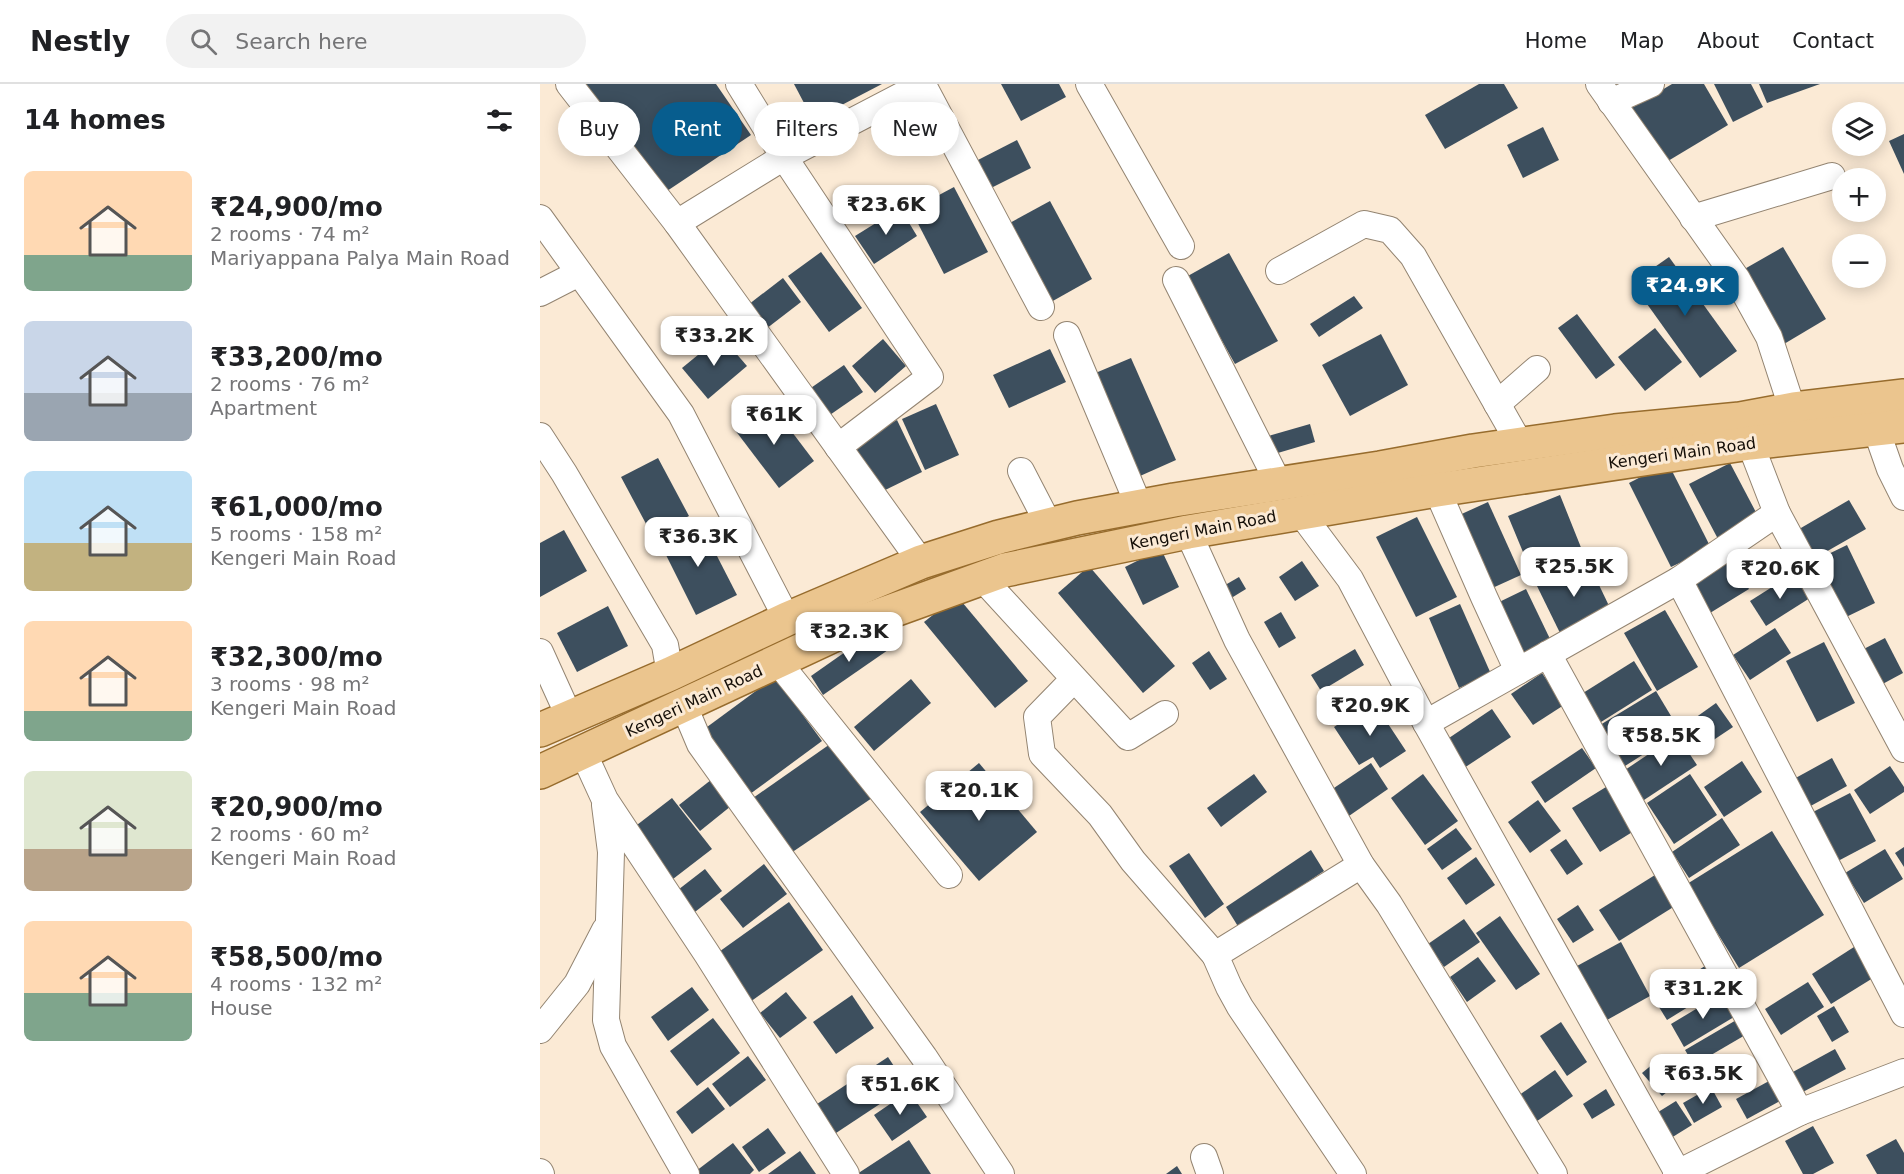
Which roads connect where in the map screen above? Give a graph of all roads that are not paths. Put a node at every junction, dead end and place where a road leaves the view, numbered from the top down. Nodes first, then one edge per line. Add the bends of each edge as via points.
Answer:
1 (569, 84) edge
2 (738, 84) edge
3 (923, 84) edge
4 (1089, 84) edge
5 (1651, 84) edge
6 (1605, 93) edge
7 (784, 158) junction
8 (1832, 176) dead end
9 (540, 218) edge
10 (1693, 218) junction
11 (677, 222) junction
12 (1181, 246) dead end
13 (1279, 271) dead end
14 (579, 273) junction
15 (1176, 280) dead end
16 (540, 293) edge
17 (1041, 307) dead end
18 (1067, 334) dead end
19 (1538, 369) dead end
20 (1904, 396) edge
21 (1497, 404) junction
22 (1882, 418) edge
23 (1798, 423) junction
24 (540, 436) edge
25 (1750, 443) junction
26 (1521, 446) junction
27 (838, 447) junction
28 (1021, 471) dead end
29 (1279, 484) junction
30 (1437, 490) junction
31 (1904, 497) edge
32 (1139, 506) junction
33 (1300, 513) junction
34 (1777, 513) junction
35 (1049, 525) junction
36 (1188, 532) junction
37 (921, 562) junction
38 (982, 579) junction
39 (1679, 580) junction
40 (787, 619) junction
41 (540, 652) edge
42 (1548, 654) junction
43 (778, 662) junction
44 (1518, 671) junction
45 (670, 674) junction
46 (1074, 679) junction
47 (684, 706) junction
48 (1165, 714) dead end
49 (570, 716) junction
50 (1426, 723) junction
51 (540, 730) edge
52 (1904, 749) edge
53 (583, 752) junction
54 (540, 772) edge
55 (605, 800) junction
56 (1361, 865) junction
57 (949, 875) dead end
58 (608, 924) junction
59 (1215, 955) junction
60 (1904, 1014) edge
61 (540, 1030) edge
62 (1904, 1072) edge
63 (1800, 1112) junction
64 (1677, 1173) edge
65 (686, 1174) edge
66 (846, 1174) edge
67 (1001, 1174) edge
68 (1353, 1174) edge
69 (1554, 1174) edge

1 - 11 street
2 - 7 street
3 - 7 street
3 - 17 street
4 - 12 street
5 - 6 street
6 - 10 street
7 - 11 street
7 - 27 street via 930,377
8 - 10 street
9 - 14 street
10 - 23 street via 1737,279 1769,337
11 - 27 street
13 - 21 street via 1364,224 1390,230 1413,256
14 - 16 street
14 - 40 street via 681,414
15 - 29 street
18 - 32 street
19 - 21 street
20 - 22 main road, Kengeri Main Road
21 - 26 street
22 - 23 main road, Kengeri Main Road
22 - 31 street via 1890,469
23 - 25 main road, Kengeri Main Road
23 - 26 main road, Kengeri Main Road via 1740,419 1615,431
24 - 45 street via 665,645
25 - 30 main road, Kengeri Main Road
25 - 34 street
26 - 29 main road, Kengeri Main Road
27 - 37 street
28 - 35 street
29 - 32 main road, Kengeri Main Road
30 - 33 main road, Kengeri Main Road
30 - 44 street
32 - 35 main road, Kengeri Main Road
33 - 36 main road, Kengeri Main Road
33 - 50 street via 1350,579
34 - 39 street
34 - 52 street
35 - 37 main road, Kengeri Main Road
36 - 38 main road, Kengeri Main Road via 1005,570
36 - 56 street via 1237,640
37 - 40 main road, Kengeri Main Road
38 - 43 main road, Kengeri Main Road via 864,621
38 - 46 street
39 - 42 street
39 - 60 street
40 - 45 main road, Kengeri Main Road
41 - 49 street
42 - 44 street
42 - 63 street
43 - 47 main road, Kengeri Main Road
43 - 57 street
44 - 50 street
45 - 49 main road, Kengeri Main Road
46 - 48 street via 1128,737
46 - 59 street via 1037,717 1042,754 1100,815 1133,861
47 - 53 main road, Kengeri Main Road
47 - 67 street via 700,744 924,1057
49 - 51 main road, Kengeri Main Road
50 - 64 street
53 - 54 main road, Kengeri Main Road
53 - 55 street
55 - 58 street via 611,852
55 - 66 street
56 - 59 street
56 - 69 street via 1389,904
58 - 61 street via 577,984
58 - 65 street via 606,1020 613,1046
59 - 68 street via 1240,1007
62 - 63 street
63 - 64 street

